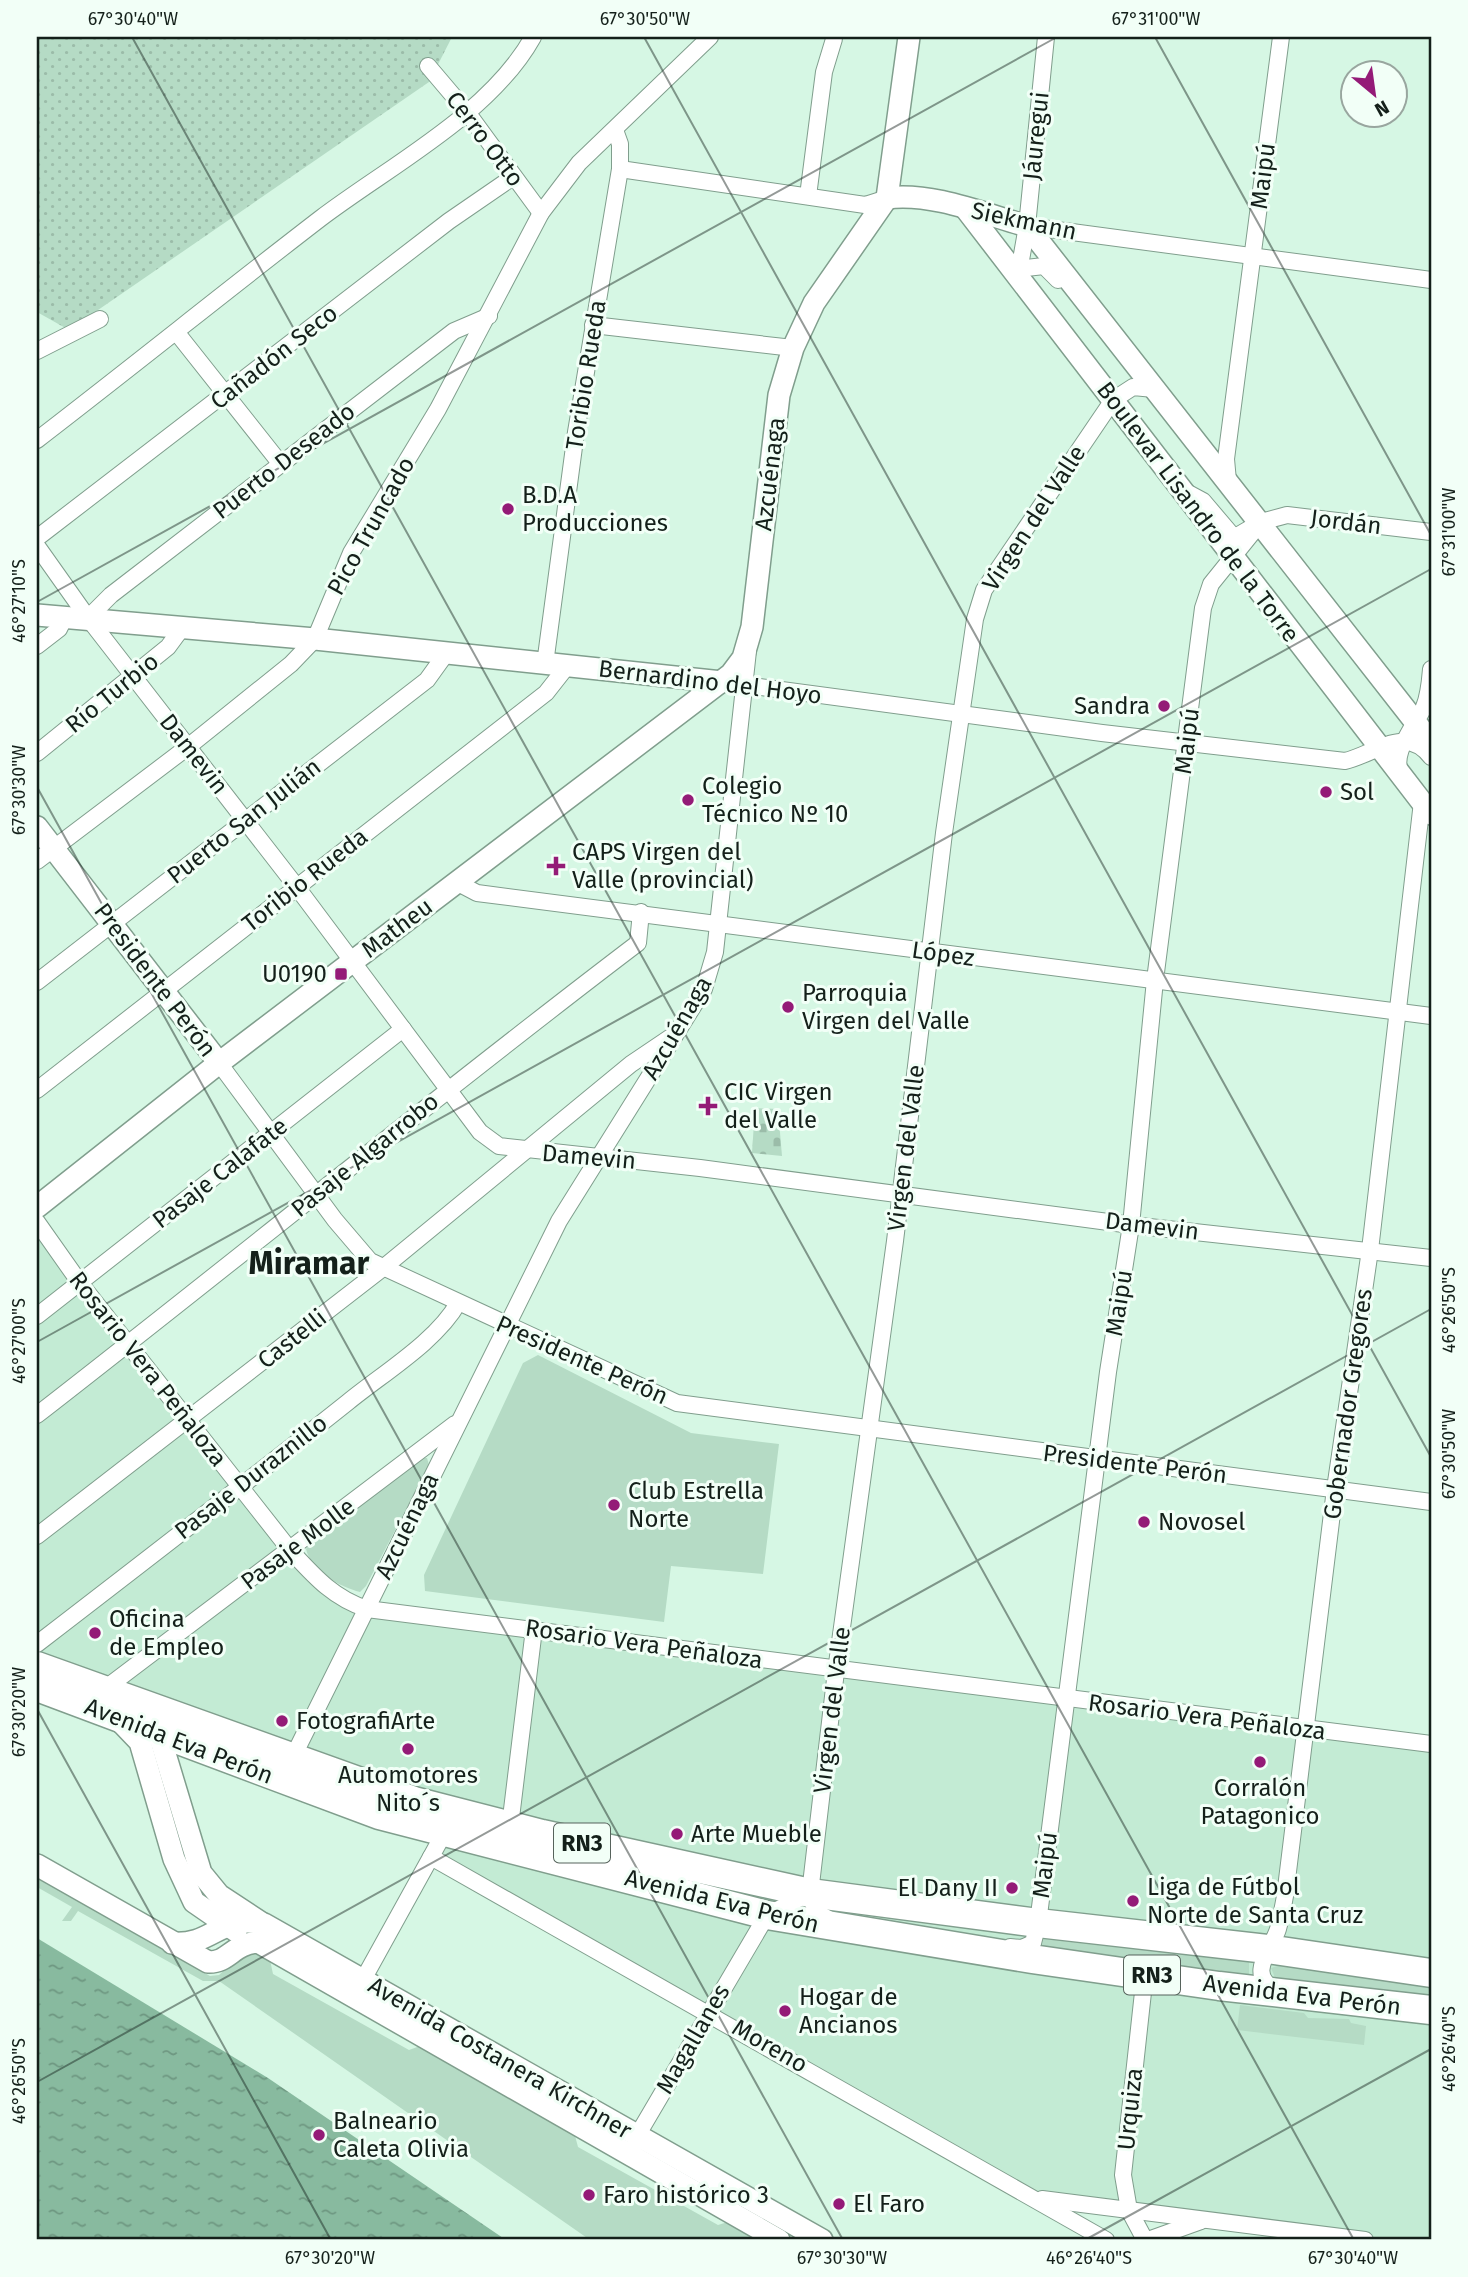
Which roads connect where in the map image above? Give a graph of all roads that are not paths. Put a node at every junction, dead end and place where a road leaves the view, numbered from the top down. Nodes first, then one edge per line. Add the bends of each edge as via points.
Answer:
1 (533, 37) edge
2 (710, 37) edge
3 (909, 37) edge
4 (1046, 37) edge
5 (1281, 37) edge
6 (834, 39) dead end
7 (428, 66) dead end
8 (467, 113) junction
9 (615, 130) junction
10 (620, 169) junction
11 (513, 177) junction
12 (808, 196) junction
13 (887, 198) junction
14 (966, 209) junction
15 (541, 213) junction
16 (1027, 226) junction
17 (1252, 255) junction
18 (1018, 277) junction
19 (1431, 279) edge
20 (489, 316) junction
21 (100, 319) dead end
22 (1101, 319) junction
23 (593, 325) junction
24 (177, 333) junction
25 (793, 348) junction
26 (37, 351) edge
27 (1154, 389) junction
28 (225, 394) junction
29 (1113, 400) junction
30 (37, 440) edge
31 (280, 463) junction
32 (1228, 481) junction
33 (1185, 492) junction
34 (1261, 522) junction
35 (1431, 531) edge
36 (37, 538) edge
37 (37, 546) edge
38 (1232, 557) junction
39 (37, 615) edge
40 (65, 617) junction
41 (88, 618) junction
42 (182, 628) junction
43 (315, 639) junction
44 (749, 643) junction
45 (37, 646) edge
46 (445, 654) junction
47 (545, 664) junction
48 (568, 665) junction
49 (1431, 669) edge
50 (134, 676) junction
51 (722, 682) junction
52 (746, 685) junction
53 (961, 713) junction
54 (1415, 721) junction
55 (1404, 741) junction
56 (1431, 742) edge
57 (1188, 743) junction
58 (189, 746) junction
59 (1378, 748) junction
60 (37, 753) edge
61 (1431, 757) edge
62 (1401, 775) junction
63 (1428, 805) edge
64 (244, 819) junction
65 (37, 827) edge
66 (45, 854) edge
67 (458, 883) junction
68 (296, 886) junction
69 (641, 912) junction
70 (112, 922) junction
71 (718, 922) junction
72 (930, 952) junction
73 (352, 961) junction
74 (1155, 980) junction
75 (37, 982) edge
76 (164, 990) junction
77 (1395, 1012) junction
78 (1431, 1016) edge
79 (403, 1029) junction
80 (676, 1034) junction
81 (219, 1063) junction
82 (448, 1088) junction
83 (37, 1090) edge
84 (271, 1132) junction
85 (527, 1151) junction
86 (597, 1157) junction
87 (900, 1193) junction
88 (317, 1196) junction
89 (37, 1207) edge
90 (37, 1222) edge
91 (1131, 1225) junction
92 (1370, 1250) junction
93 (1431, 1258) edge
94 (383, 1268) junction
95 (80, 1283) junction
96 (458, 1303) junction
97 (37, 1316) edge
98 (505, 1326) junction
99 (127, 1345) junction
100 (37, 1415) edge
101 (187, 1421) junction
102 (459, 1421) junction
103 (869, 1428) junction
104 (1098, 1460) junction
105 (240, 1488) junction
106 (1335, 1489) junction
107 (1431, 1502) edge
108 (37, 1536) edge
109 (290, 1550) junction
110 (367, 1608) junction
111 (534, 1629) junction
112 (37, 1644) edge
113 (37, 1666) edge
114 (836, 1671) junction
115 (37, 1688) edge
116 (1066, 1700) junction
117 (110, 1701) junction
118 (1306, 1728) junction
119 (149, 1731) junction
120 (218, 1732) junction
121 (1431, 1744) edge
122 (292, 1759) junction
123 (510, 1826) junction
124 (444, 1834) junction
125 (37, 1865) edge
126 (810, 1893) junction
127 (194, 1902) junction
128 (767, 1915) junction
129 (1008, 1919) junction
130 (1038, 1923) junction
131 (225, 1926) junction
132 (261, 1933) junction
133 (885, 1937) junction
134 (170, 1943) junction
135 (951, 1947) junction
136 (1267, 1949) junction
137 (1431, 1973) edge
138 (1145, 1974) junction
139 (363, 1980) junction
140 (344, 1992) junction
141 (1281, 1993) junction
142 (1428, 2008) edge
143 (708, 2011) junction
144 (637, 2136) junction
145 (649, 2165) junction
146 (1036, 2198) junction
147 (1129, 2210) junction
148 (1207, 2220) junction
149 (781, 2233) edge
150 (822, 2240) edge
151 (1106, 2240) edge
152 (1146, 2240) edge
153 (1366, 2240) edge

1 - 8 street via 499,85
2 - 9 street, Pico Truncado
3 - 13 street, Azcuénaga
4 - 16 street, Jáuregui
5 - 17 street, Maipú
6 - 12 street via 824,72
7 - 8 street, Cerro Otto
8 - 11 street, Cerro Otto
8 - 24 street via 320,219
9 - 10 street, Toribio Rueda via 621,144
9 - 15 street, Pico Truncado via 579,163
10 - 12 street, Siekmann
10 - 23 street, Toribio Rueda
11 - 15 street, Cerro Otto
11 - 28 street, Cañadón Seco
12 - 13 street, Siekmann via 865,205
13 - 14 street, Siekmann via 903,196
13 - 25 street, Azcuénaga via 827,281
14 - 16 street, Siekmann
14 - 18 street, Boulevar Lisandro de la Torre
15 - 20 street, Pico Truncado
16 - 17 street, Siekmann
16 - 18 street, Jáuregui
16 - 22 street, Boulevar Lisandro de la Torre
17 - 19 street, Siekmann
17 - 32 street, Maipú via 1226,459
18 - 22 street via 1026,268 1052,270 1074,301
18 - 29 street, Boulevar Lisandro de la Torre
20 - 31 street, Puerto Deseado via 454,331
20 - 43 street, Pico Truncado via 351,553
21 - 26 street
22 - 27 street, Boulevar Lisandro de la Torre
23 - 25 street
23 - 47 street, Toribio Rueda
24 - 28 street
24 - 30 street
25 - 44 street, Azcuénaga via 779,395
27 - 29 street via 1133,387
27 - 32 street, Boulevar Lisandro de la Torre
28 - 31 street
28 - 36 street, Cañadón Seco
29 - 33 street, Boulevar Lisandro de la Torre
29 - 53 street, Virgen del Valle via 984,590 975,619
31 - 41 street, Puerto Deseado
32 - 34 street, Boulevar Lisandro de la Torre
33 - 34 street, Jordán via 1203,501 1231,534 1237,536
33 - 38 street, Boulevar Lisandro de la Torre
34 - 35 street, Jordán via 1287,515
34 - 38 street, Maipú
34 - 54 street, Boulevar Lisandro de la Torre
37 - 41 street, Damevin
38 - 57 street, Maipú via 1205,598
38 - 59 street, Boulevar Lisandro de la Torre
39 - 40 street, Bernardino del Hoyo
40 - 41 street, Bernardino del Hoyo
40 - 45 street via 59,629
41 - 42 street, Bernardino del Hoyo
41 - 50 street, Damevin
42 - 43 street, Bernardino del Hoyo
42 - 50 street, Río Turbio via 168,648
43 - 46 street, Bernardino del Hoyo
43 - 58 street, Pico Truncado via 291,664
44 - 51 street, Matheu
44 - 52 street, Azcuénaga
46 - 47 street, Bernardino del Hoyo
46 - 64 street, Puerto San Julián via 427,680
47 - 48 street, Bernardino del Hoyo
48 - 51 street, Bernardino del Hoyo
48 - 68 street, Toribio Rueda via 546,693
49 - 54 street via 1425,704
50 - 58 street, Damevin
50 - 60 street, Río Turbio
51 - 52 street, Bernardino del Hoyo
51 - 67 street, Matheu
52 - 53 street, Bernardino del Hoyo
52 - 71 street, Azcuénaga
53 - 57 street, Bernardino del Hoyo
53 - 72 street, Virgen del Valle
54 - 55 street
54 - 56 street, Boulevar Lisandro de la Torre
55 - 59 street, Bernardino del Hoyo
55 - 61 street via 1420,745
55 - 62 street
57 - 59 street, Bernardino del Hoyo via 1345,761
57 - 74 street, Maipú
58 - 64 street, Damevin
58 - 66 street, Pico Truncado
59 - 62 street, Boulevar Lisandro de la Torre
62 - 63 street, Boulevar Lisandro de la Torre
63 - 77 street, Gobernador Gregores
64 - 68 street, Damevin
64 - 70 street, Puerto San Julián
65 - 66 street, Presidente Perón
66 - 70 street, Presidente Perón
67 - 69 street, López via 477,893
67 - 73 street, Matheu
68 - 73 street, Damevin
68 - 76 street, Toribio Rueda
69 - 71 street, López
69 - 82 street, Pasaje Algarrobo via 638,943
70 - 75 street, Puerto San Julián
70 - 76 street, Presidente Perón
71 - 72 street, López
71 - 80 street, Azcuénaga via 711,971
72 - 74 street, López
72 - 87 street, Virgen del Valle
73 - 79 street, Damevin
73 - 81 street, Matheu
74 - 77 street, López
74 - 91 street, Maipú
76 - 81 street, Presidente Perón
76 - 83 street, Toribio Rueda
77 - 78 street, López
77 - 92 street, Gobernador Gregores
79 - 82 street, Damevin
79 - 84 street, Pasaje Calafate
80 - 85 street, Castelli via 631,1064
80 - 86 street, Azcuénaga
81 - 84 street, Presidente Perón
81 - 89 street, Matheu
82 - 85 street, Damevin via 490,1140
82 - 88 street, Pasaje Algarrobo
84 - 88 street, Presidente Perón
84 - 95 street, Pasaje Calafate
85 - 86 street, Damevin
85 - 94 street, Castelli
86 - 87 street, Damevin
86 - 98 street, Azcuénaga
87 - 91 street, Damevin
87 - 103 street, Virgen del Valle
88 - 94 street, Presidente Perón via 361,1252
88 - 99 street, Pasaje Algarrobo
90 - 95 street, Rosario Vera Peñaloza
91 - 92 street, Damevin
91 - 104 street, Maipú
92 - 93 street, Damevin
92 - 106 street, Gobernador Gregores
94 - 96 street, Presidente Perón
94 - 101 street, Castelli
95 - 97 street, Pasaje Calafate
95 - 99 street, Rosario Vera Peñaloza
96 - 98 street, Presidente Perón
96 - 105 street, Pasaje Duraznillo via 440,1327
98 - 102 street, Azcuénaga
98 - 103 street, Presidente Perón via 677,1404
99 - 100 street, Pasaje Algarrobo
99 - 101 street, Rosario Vera Peñaloza
101 - 105 street, Rosario Vera Peñaloza
101 - 108 street, Castelli
102 - 109 street, Pasaje Molle
102 - 110 street, Azcuénaga
103 - 104 street, Presidente Perón
103 - 114 street, Virgen del Valle
104 - 106 street, Presidente Perón
104 - 116 street, Maipú
105 - 109 street, Rosario Vera Peñaloza
105 - 112 street, Pasaje Duraznillo
106 - 107 street, Presidente Perón
106 - 118 street, Gobernador Gregores
109 - 110 street, Rosario Vera Peñaloza via 331,1592
109 - 117 street, Pasaje Molle
110 - 111 street, Rosario Vera Peñaloza
110 - 122 street, Azcuénaga
111 - 114 street, Rosario Vera Peñaloza
111 - 123 street
113 - 117 highway, Avenida Eva Perón / RN3
114 - 116 street, Rosario Vera Peñaloza
114 - 126 street, Virgen del Valle
115 - 117 highway, Avenida Eva Perón / RN3
116 - 118 street, Rosario Vera Peñaloza
116 - 130 street, Maipú
117 - 119 highway, Avenida Eva Perón / RN3
117 - 120 highway, Avenida Eva Perón / RN3
118 - 121 street, Rosario Vera Peñaloza
118 - 136 street, Gobernador Gregores via 1285,1896 1278,1932
119 - 120 highway
119 - 124 highway, Avenida Eva Perón / RN3
119 - 127 street via 174,1859
119 - 132 street via 201,1873
120 - 122 highway, Avenida Eva Perón / RN3
122 - 124 highway, Avenida Eva Perón / RN3 via 414,1801
123 - 124 highway, Avenida Eva Perón / RN3
123 - 126 highway, Avenida Eva Perón / RN3
124 - 128 highway, Avenida Eva Perón / RN3
124 - 139 street
124 - 143 street, Moreno
125 - 134 street
126 - 128 street
126 - 129 highway, Avenida Eva Perón / RN3
126 - 133 street via 816,1912 825,1918
127 - 131 street
127 - 134 street via 195,1917 188,1933
128 - 133 highway, Avenida Eva Perón / RN3
128 - 143 street, Magallanes
129 - 130 highway, Avenida Eva Perón / RN3
129 - 135 highway via 993,1926 941,1922 934,1936
130 - 135 street, Maipú via 1028,1946 978,1941
130 - 136 highway, Avenida Eva Perón / RN3
131 - 132 street via 248,1921
131 - 134 street via 196,1943
132 - 134 street via 216,1962
132 - 139 street, Avenida Costanera Kirchner
132 - 140 street, Avenida Costanera Kirchner
133 - 135 highway, Avenida Eva Perón / RN3
135 - 138 highway, Avenida Eva Perón / RN3
136 - 137 highway, Avenida Eva Perón / RN3
136 - 141 street, Gobernador Gregores via 1263,1977
138 - 141 highway, Avenida Eva Perón / RN3
138 - 147 street, Urquiza via 1123,2175
139 - 140 street via 356,1991
139 - 144 street, Avenida Costanera Kirchner
140 - 145 street, Avenida Costanera Kirchner
141 - 142 highway, Avenida Eva Perón / RN3
143 - 144 street, Magallanes
143 - 146 street, Moreno
144 - 145 street via 639,2151
144 - 149 street, Avenida Costanera Kirchner
145 - 149 street, Avenida Costanera Kirchner
146 - 147 street
146 - 151 street, Moreno
147 - 148 street
147 - 152 street, Urquiza
148 - 152 street
148 - 153 street
149 - 150 street, Avenida Costanera Kirchner

